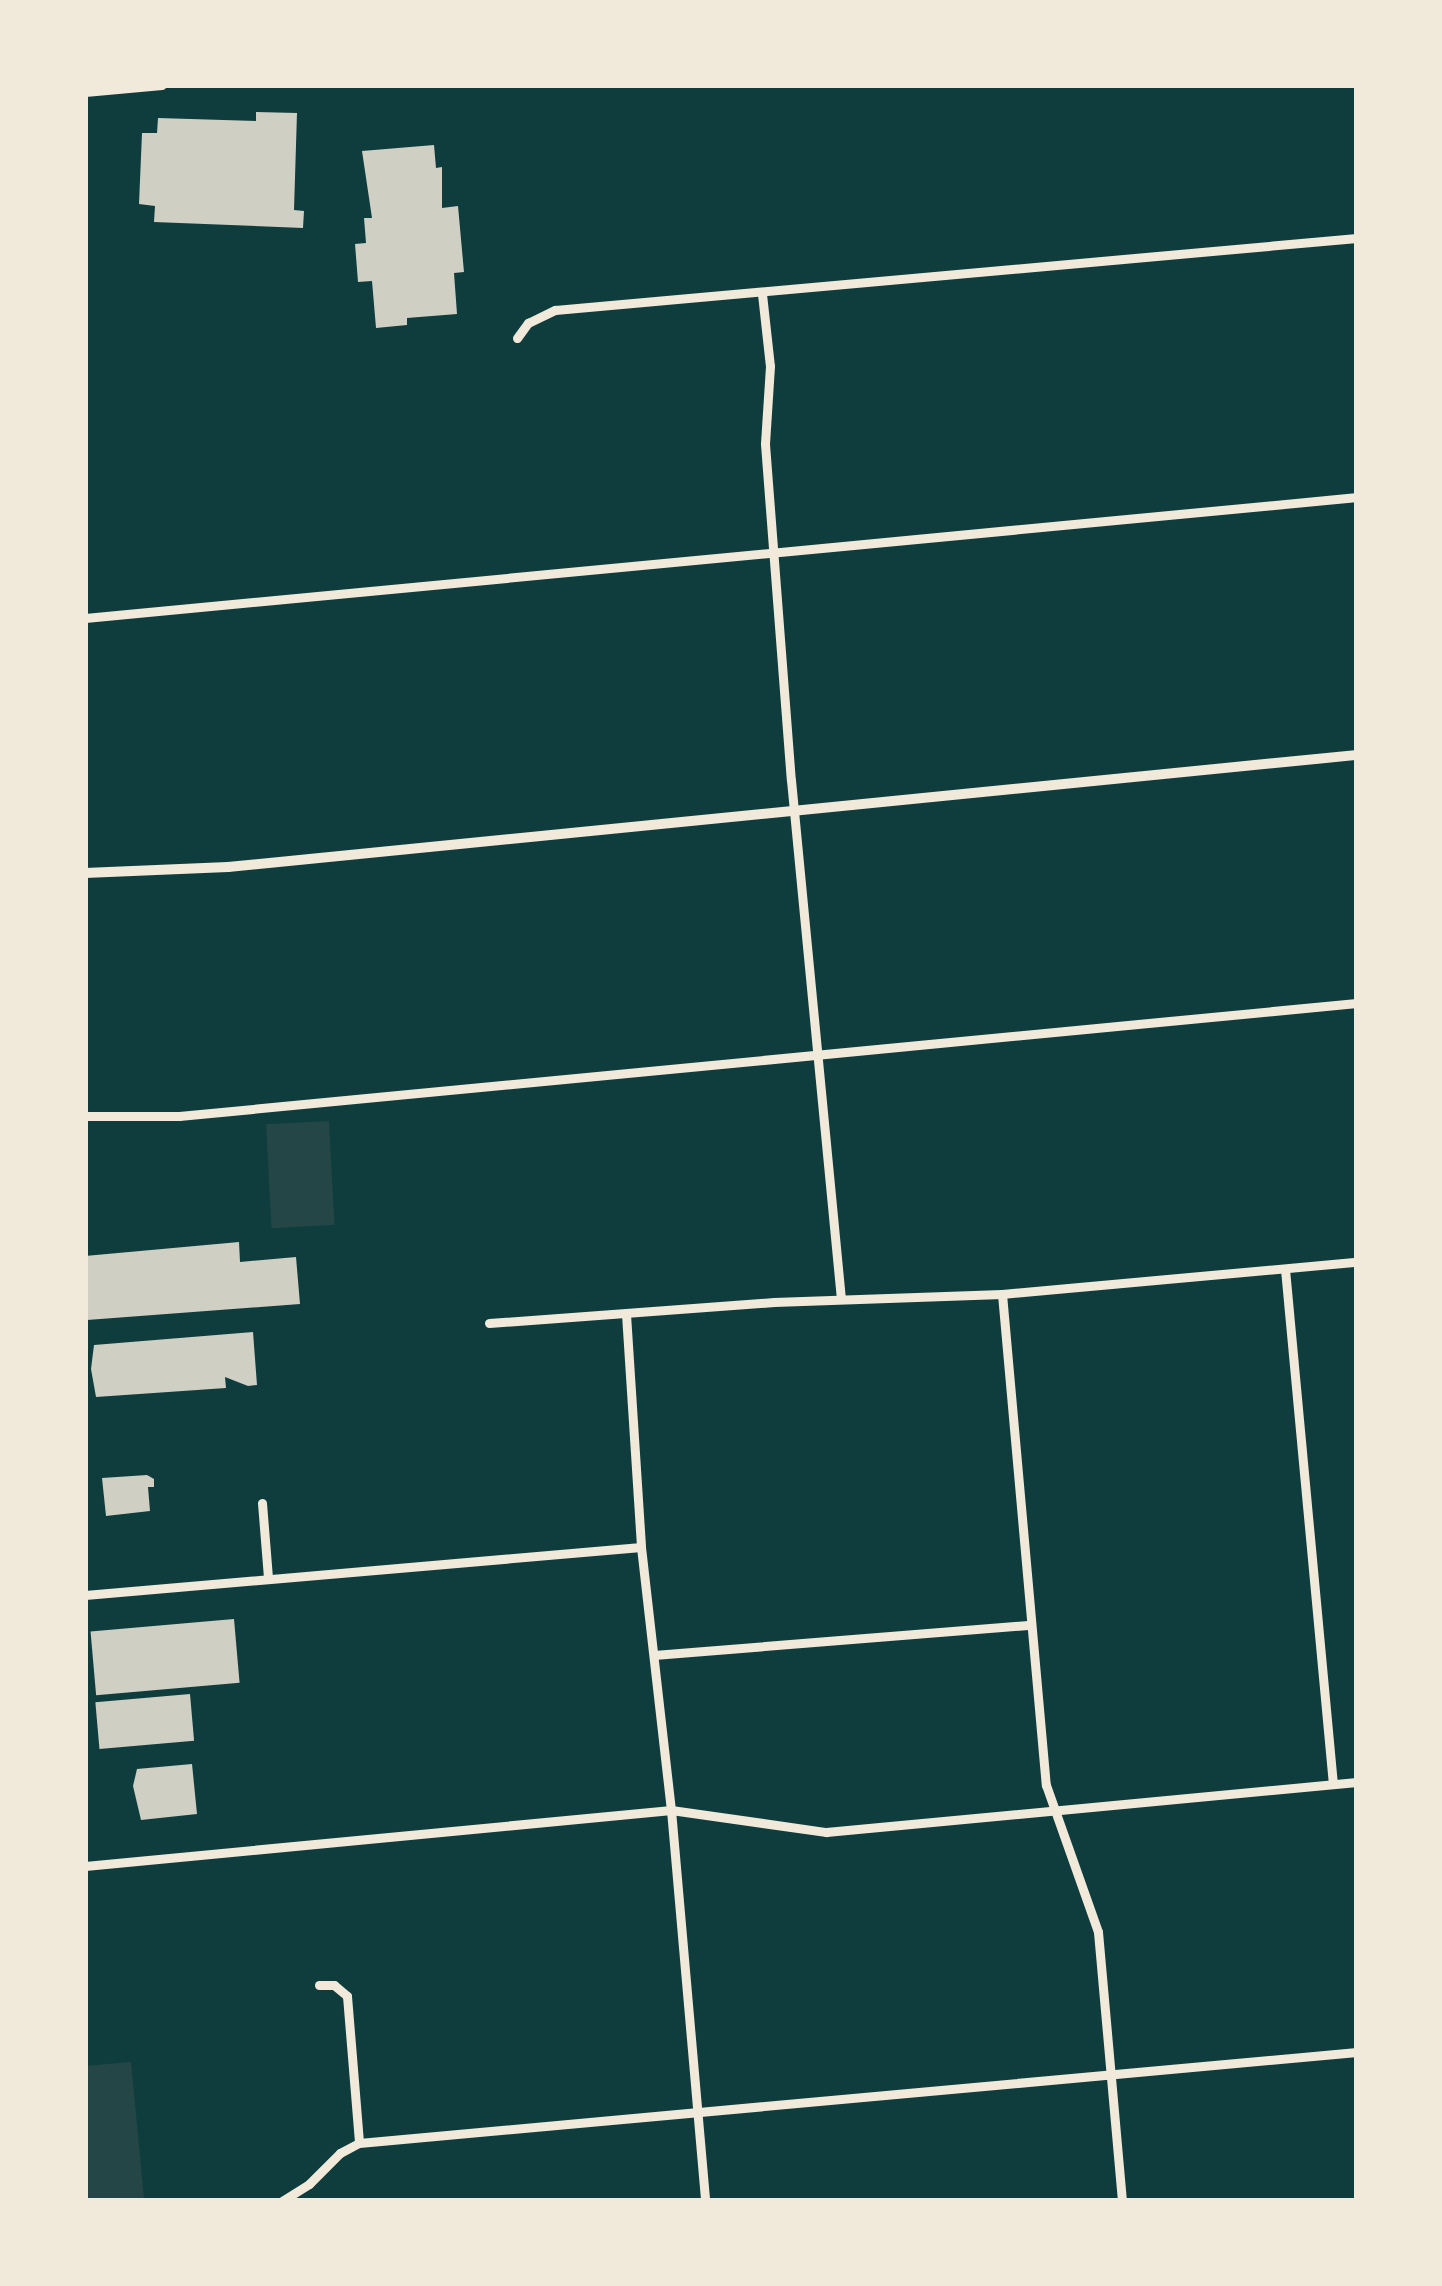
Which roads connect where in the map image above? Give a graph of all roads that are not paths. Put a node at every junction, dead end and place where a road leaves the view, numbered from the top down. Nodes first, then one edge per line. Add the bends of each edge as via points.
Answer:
1 (162, 85) edge
2 (85, 92) edge
3 (1357, 238) edge
4 (762, 294) junction
5 (517, 338) dead end
6 (1357, 497) edge
7 (775, 554) junction
8 (85, 618) edge
9 (1357, 755) edge
10 (794, 808) junction
11 (85, 873) edge
12 (1357, 1003) edge
13 (818, 1054) junction
14 (85, 1116) edge
15 (1357, 1262) edge
16 (1285, 1269) junction
17 (1002, 1294) junction
18 (842, 1300) junction
19 (626, 1314) junction
20 (490, 1323) dead end
21 (262, 1503) dead end
22 (641, 1547) junction
23 (268, 1578) junction
24 (85, 1595) edge
25 (1028, 1625) junction
26 (654, 1655) junction
27 (1357, 1782) edge
28 (1333, 1784) junction
29 (670, 1810) junction
30 (1052, 1810) junction
31 (85, 1866) edge
32 (319, 1985) dead end
33 (1357, 2052) edge
34 (1111, 2076) junction
35 (697, 2112) junction
36 (359, 2144) junction
37 (282, 2201) edge
38 (705, 2201) edge
39 (1122, 2201) edge

1 - 2 street
3 - 4 street
4 - 5 street via 555,310 528,323
4 - 7 street
6 - 7 street
7 - 8 street
7 - 10 street
9 - 10 street
10 - 11 street via 228,867
10 - 13 street
12 - 13 street
13 - 14 street via 180,1116
13 - 18 street
15 - 16 street
16 - 17 street
16 - 28 street
17 - 18 street
17 - 25 street
18 - 19 street
19 - 20 street
19 - 22 street
21 - 23 street
22 - 23 street
22 - 26 street
23 - 24 street
25 - 26 street
25 - 30 street
26 - 29 street
27 - 28 street
28 - 30 street
29 - 30 street via 826,1832
29 - 31 street
29 - 35 street
30 - 34 street via 1098,1932
32 - 36 street via 334,1985 347,1996
33 - 34 street
34 - 35 street
34 - 39 street
35 - 36 street
35 - 38 street
36 - 37 street

